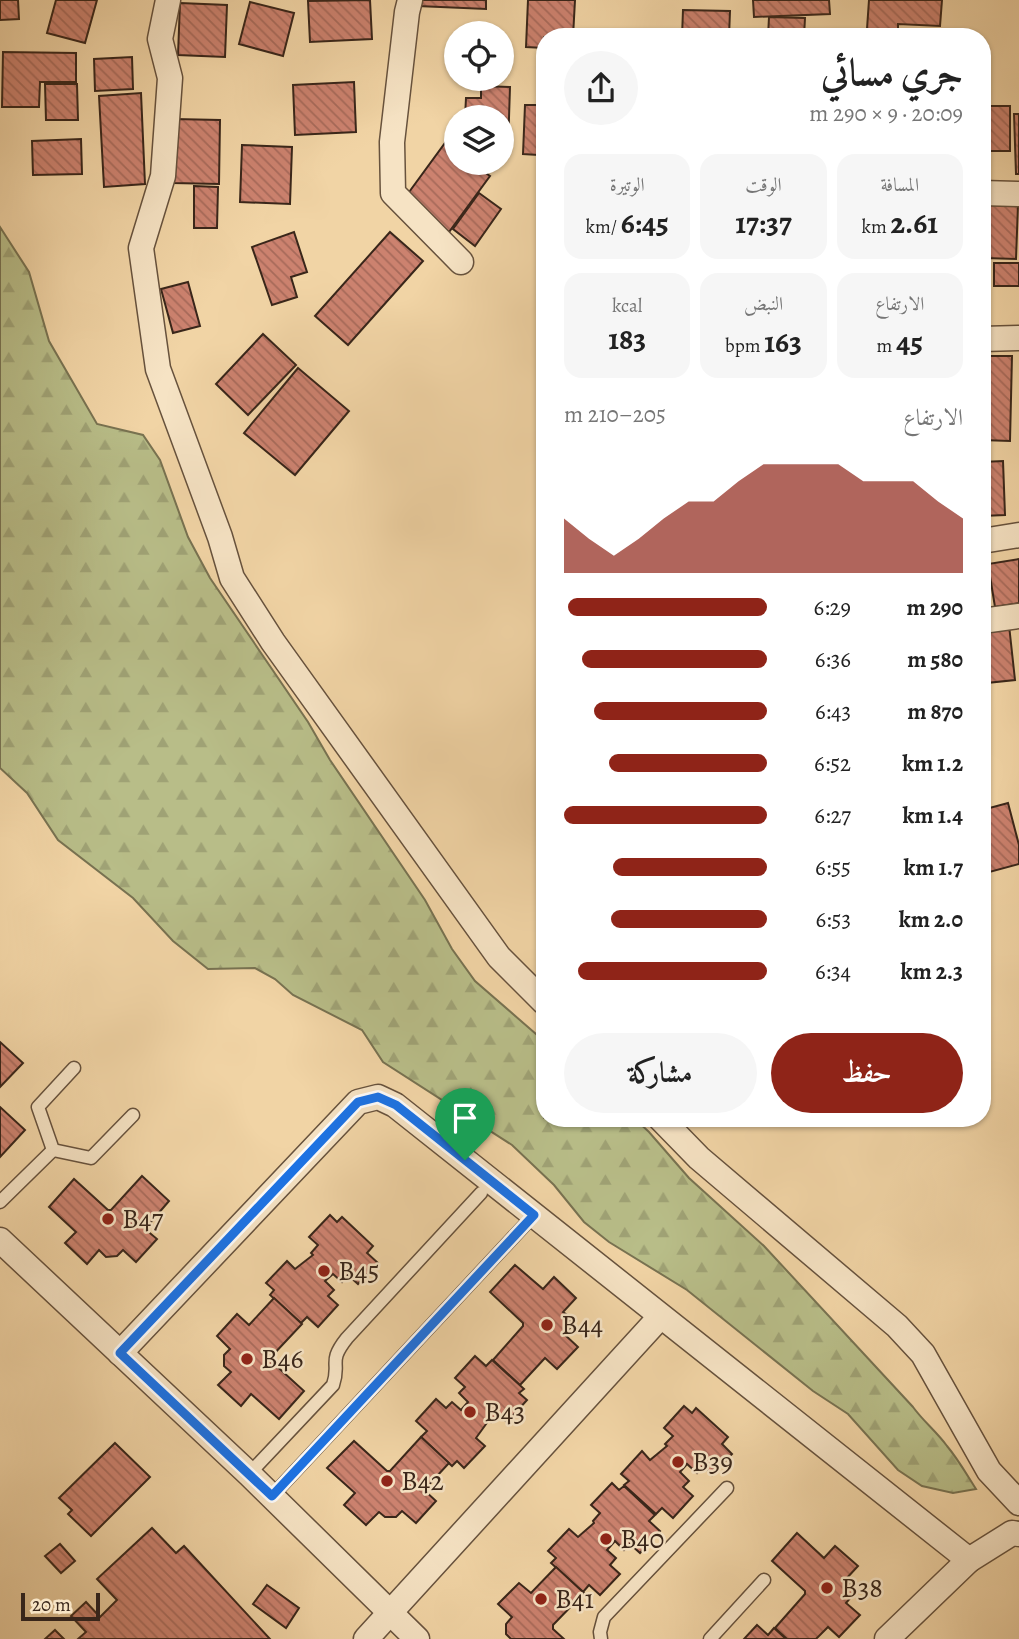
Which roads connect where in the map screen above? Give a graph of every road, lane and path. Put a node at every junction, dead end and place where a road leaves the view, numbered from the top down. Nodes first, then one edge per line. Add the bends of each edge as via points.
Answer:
1 (168, 0) edge
2 (410, 0) edge
3 (991, 193) edge
4 (1019, 194) edge
5 (461, 262) dead end
6 (1019, 338) edge
7 (991, 339) edge
8 (1019, 535) edge
9 (991, 540) edge
10 (1019, 616) edge
11 (991, 620) edge
12 (536, 994) edge
13 (74, 1068) dead end
14 (133, 1115) dead end
15 (669, 1127) edge
16 (53, 1150) junction
17 (481, 1193) dead end
18 (0, 1202) edge
19 (534, 1215) junction
20 (0, 1240) edge
21 (660, 1317) junction
22 (120, 1353) junction
23 (249, 1474) junction
24 (727, 1488) dead end
25 (272, 1496) junction
26 (1019, 1503) edge
27 (1019, 1534) edge
28 (970, 1560) junction
29 (764, 1580) dead end
30 (403, 1630) edge
31 (366, 1639) edge
32 (601, 1639) edge
33 (710, 1639) edge
34 (887, 1639) edge

1 - 12 street via 160,39 170,78 163,176 141,248 159,369 232,578 499,957
2 - 5 street via 392,142 393,193
3 - 4 street
6 - 7 street
8 - 9 street
10 - 11 street
13 - 16 lane via 38,1107
14 - 16 lane via 90,1158
15 - 26 street via 699,1158 897,1326 923,1354 989,1471
16 - 18 lane
17 - 23 lane via 347,1338 334,1360 333,1385
19 - 21 street
19 - 22 street via 396,1105 378,1097 358,1102
19 - 25 lane
20 - 22 street
21 - 28 street
21 - 30 street
22 - 23 street
23 - 25 street
24 - 32 lane via 604,1617
25 - 30 street
27 - 28 street via 1012,1533
28 - 34 street
29 - 33 lane
30 - 31 street

